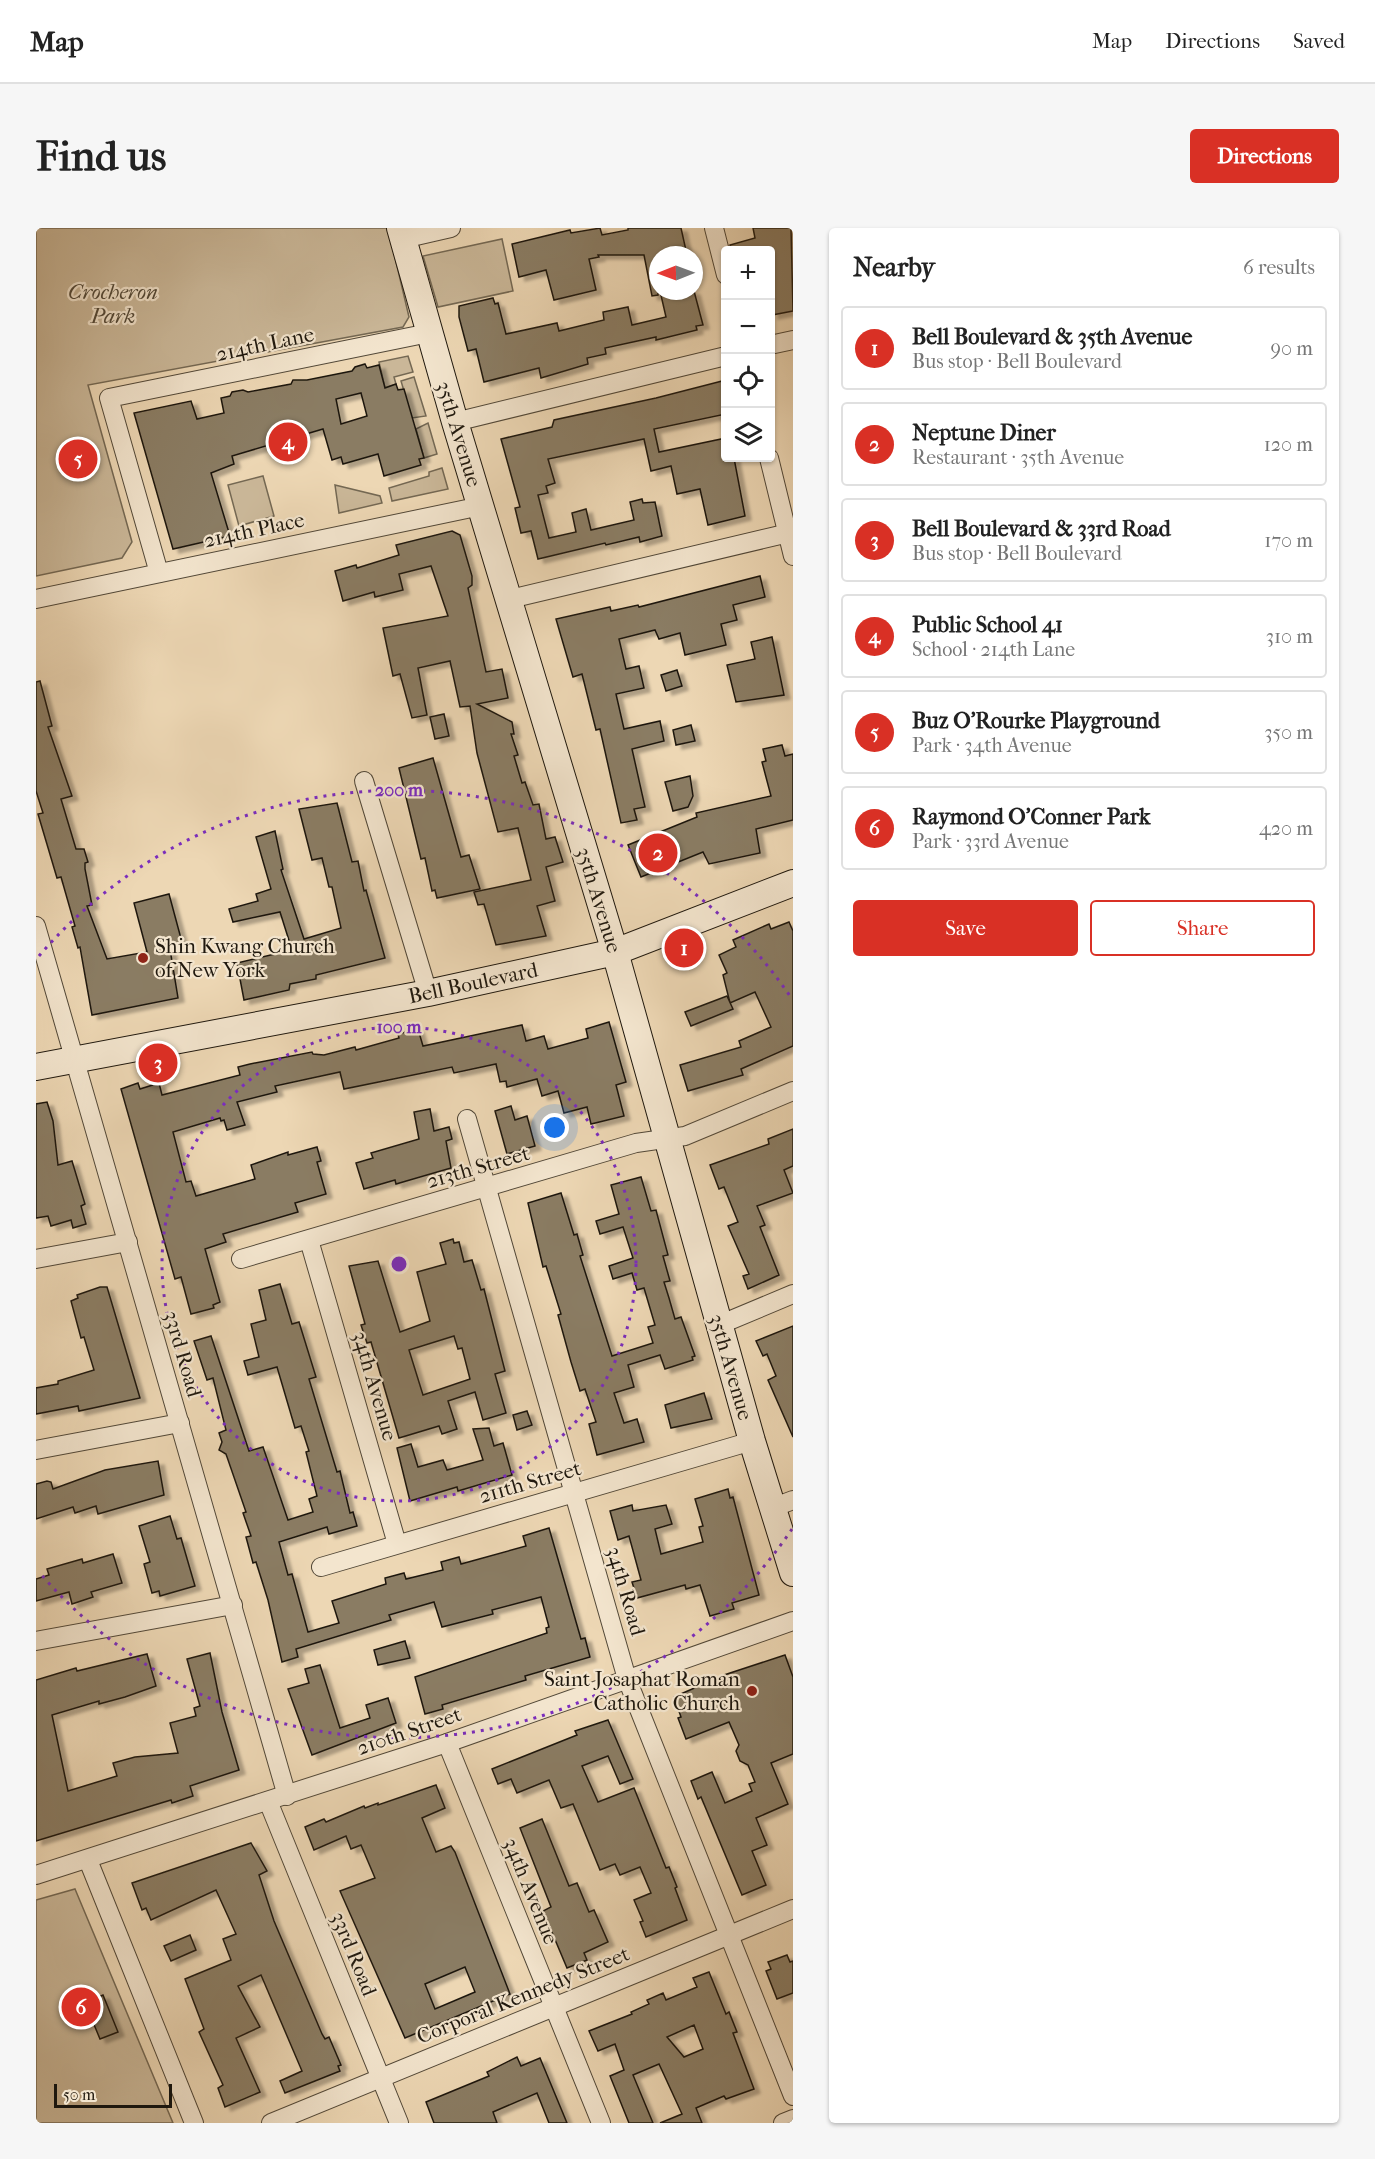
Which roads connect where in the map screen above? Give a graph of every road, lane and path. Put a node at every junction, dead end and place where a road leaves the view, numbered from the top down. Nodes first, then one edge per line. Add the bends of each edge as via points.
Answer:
1 (451, 228) edge
2 (714, 228) edge
3 (401, 234) edge
4 (721, 255) edge
5 (429, 333) junction
6 (793, 340) edge
7 (775, 344) edge
8 (721, 357) edge
9 (455, 422) junction
10 (770, 462) edge
11 (482, 506) junction
12 (790, 533) edge
13 (793, 556) edge
14 (159, 573) junction
15 (36, 599) edge
16 (510, 599) junction
17 (364, 781) dead end
18 (793, 883) edge
19 (36, 926) edge
20 (615, 952) junction
21 (428, 993) junction
22 (75, 1060) junction
23 (36, 1067) edge
24 (793, 1091) edge
25 (467, 1119) dead end
26 (666, 1138) junction
27 (487, 1188) junction
28 (309, 1240) junction
29 (128, 1242) junction
30 (36, 1258) edge
31 (242, 1259) dead end
32 (793, 1294) edge
33 (719, 1325) junction
34 (180, 1423) junction
35 (752, 1441) junction
36 (36, 1450) edge
37 (576, 1492) junction
38 (783, 1504) edge
39 (397, 1544) junction
40 (321, 1567) dead end
41 (793, 1573) edge
42 (233, 1605) junction
43 (793, 1621) edge
44 (36, 1641) edge
45 (627, 1679) junction
46 (447, 1743) junction
47 (287, 1796) junction
48 (268, 1801) junction
49 (88, 1860) junction
50 (36, 1875) edge
51 (793, 1909) edge
52 (729, 1936) junction
53 (554, 2006) junction
54 (380, 2078) junction
55 (793, 2096) edge
56 (793, 2119) edge
57 (194, 2123) edge
58 (271, 2123) edge
59 (399, 2123) edge
60 (601, 2123) edge
61 (783, 2123) edge

1 - 3 street
2 - 4 street
3 - 5 street, 35th Avenue
5 - 9 street, 35th Avenue
5 - 14 street, 214th Lane via 109,398
6 - 7 street
8 - 9 street
9 - 11 street, 35th Avenue
10 - 12 street
11 - 14 street, 214th Place
11 - 16 street, 35th Avenue
12 - 13 street
12 - 16 street
14 - 15 street, 214th Place
16 - 20 street, 35th Avenue
17 - 21 street
18 - 20 street, Bell Boulevard
19 - 22 street, 33rd Road
20 - 21 street, Bell Boulevard
20 - 26 street, 35th Avenue
21 - 22 street, Bell Boulevard
22 - 23 street, Bell Boulevard
22 - 29 street, 33rd Road
24 - 26 street, 213th Street via 685,1136
25 - 27 street, 34th Road
26 - 27 street, 213th Street via 636,1143
26 - 33 street, 35th Avenue
27 - 28 street, 213th Street
27 - 37 street, 34th Road
28 - 31 street, 213th Street
28 - 39 street, 34th Avenue
29 - 30 street
29 - 34 street, 33rd Road
32 - 33 street
33 - 35 street, 35th Avenue
34 - 36 street
34 - 42 street, 33rd Road
35 - 37 street, 211th Street
35 - 38 street, 35th Avenue
37 - 39 street, 211th Street
37 - 45 street, 34th Road
38 - 41 street, 35th Avenue
39 - 40 street, 211th Street
42 - 44 street
42 - 47 street, 33rd Road
43 - 45 street, 210th Street
45 - 46 street, 210th Street
45 - 52 street, 34th Road
46 - 47 street, 210th Street
46 - 53 street, 34th Avenue
47 - 48 street, 210th Street
48 - 49 street, 210th Street
48 - 54 street, 33rd Road
49 - 50 street, 210th Street
49 - 57 street
51 - 52 street, Corporal Kennedy Street
52 - 53 street, Corporal Kennedy Street
52 - 55 street, 34th Road
53 - 54 street, Corporal Kennedy Street
53 - 60 street, 34th Avenue
54 - 58 street, Corporal Kennedy Street
54 - 59 street, 33rd Road
56 - 61 street

